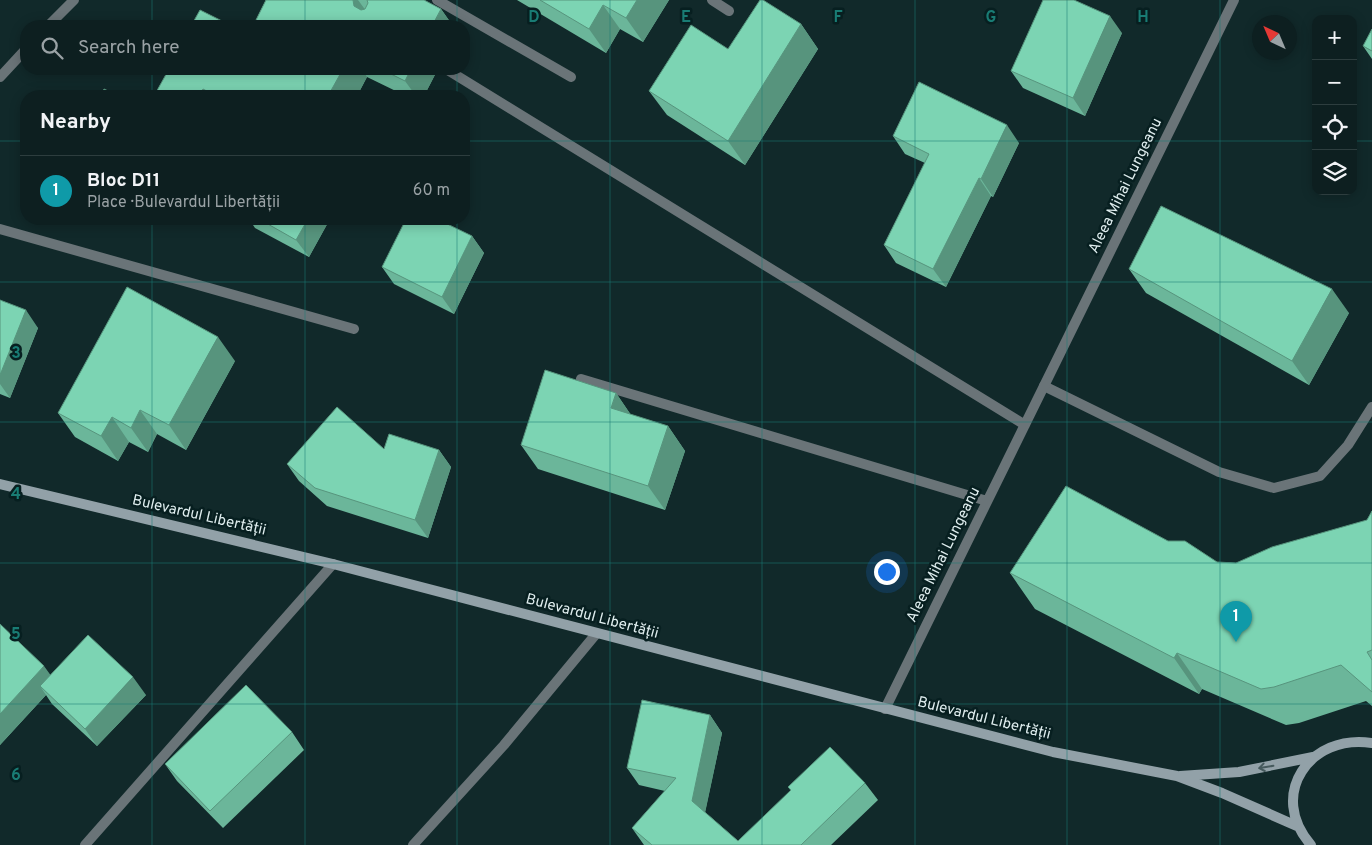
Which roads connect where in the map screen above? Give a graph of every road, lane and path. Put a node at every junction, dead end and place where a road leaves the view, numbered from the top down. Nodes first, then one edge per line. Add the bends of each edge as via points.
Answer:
1 (74, 0) edge
2 (437, 0) edge
3 (712, 0) edge
4 (1234, 0) edge
5 (729, 11) dead end
6 (54, 20) edge
7 (20, 55) edge
8 (456, 75) edge
9 (571, 76) dead end
10 (0, 77) edge
11 (0, 229) edge
12 (354, 330) dead end
13 (581, 379) dead end
14 (1044, 386) junction
15 (1372, 406) edge
16 (1025, 425) junction
17 (0, 484) edge
18 (988, 501) junction
19 (333, 564) junction
20 (596, 634) junction
21 (885, 709) junction
22 (1372, 743) edge
23 (1313, 757) junction
24 (1177, 776) junction
25 (1299, 827) junction
26 (85, 845) edge
27 (413, 845) edge
28 (1311, 845) edge

1 - 6 street
2 - 9 street
3 - 5 street
4 - 14 street, Aleea Mihai Lungeanu
7 - 10 street
8 - 16 street
11 - 12 street
13 - 18 street
14 - 15 street via 1219,472 1274,488 1320,476 1348,445
14 - 16 street, Aleea Mihai Lungeanu
16 - 18 street, Aleea Mihai Lungeanu
17 - 19 main road, Bulevardul Libertății
18 - 21 street, Aleea Mihai Lungeanu
19 - 20 main road, Bulevardul Libertății
19 - 26 street
20 - 21 main road, Bulevardul Libertății
20 - 27 street via 504,745
21 - 24 main road, Bulevardul Libertății via 1053,752
22 - 23 main road via 1350,741 1330,746
23 -> 24 main road, Bulevardul Libertății via 1239,772
23 - 25 main road via 1300,773 1293,792 1293,811
24 - 25 main road, Bulevardul Libertății
25 - 28 main road

